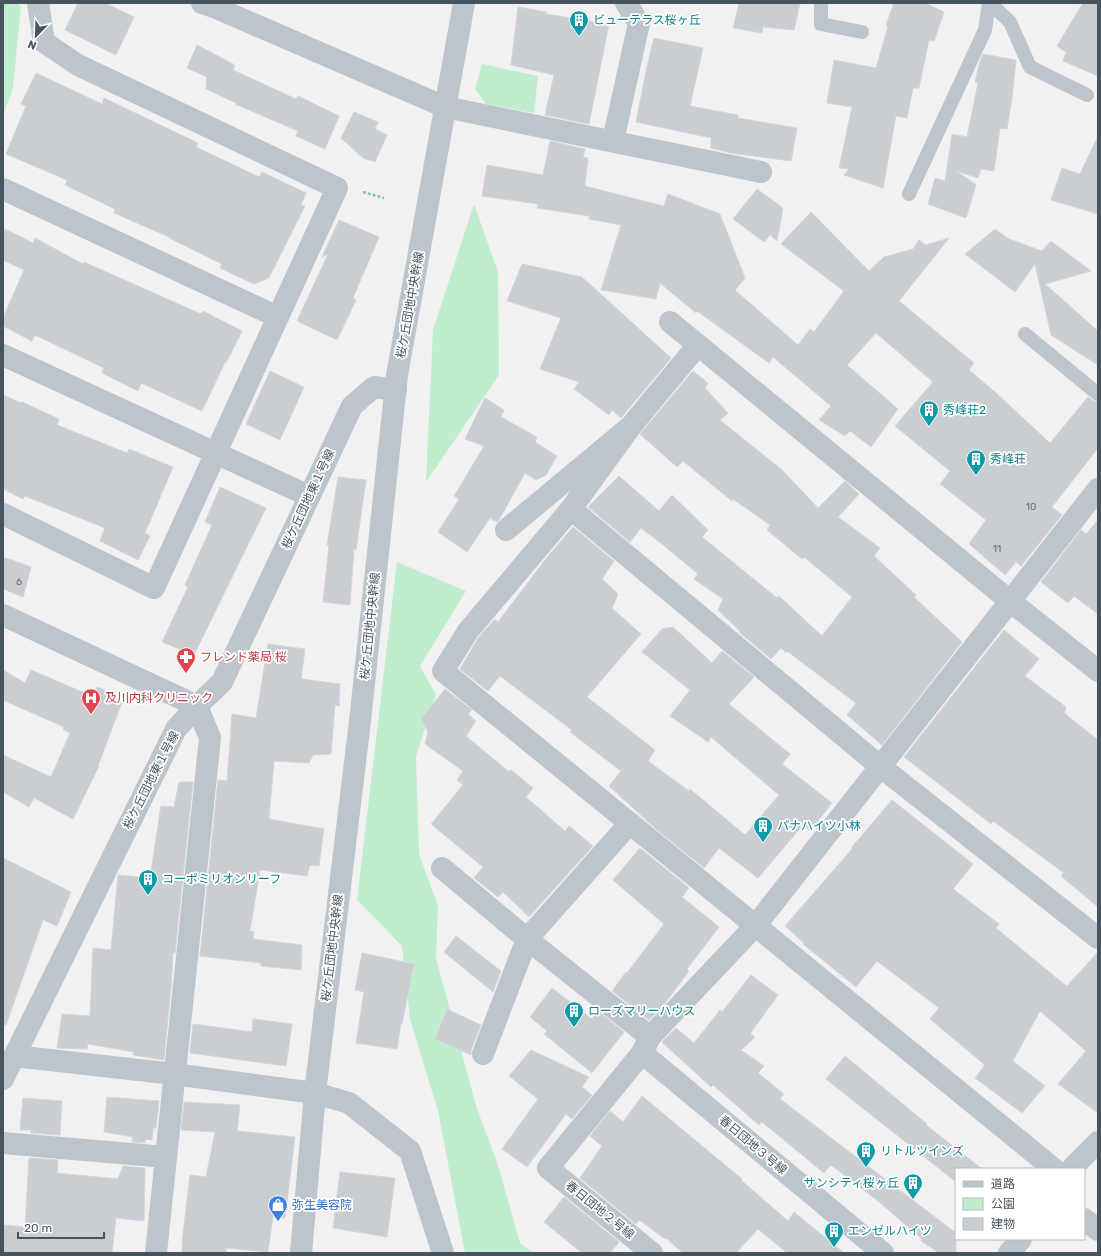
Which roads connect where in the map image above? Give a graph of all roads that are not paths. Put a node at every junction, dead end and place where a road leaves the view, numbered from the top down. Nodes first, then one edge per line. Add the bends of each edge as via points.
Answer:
1 (38, 3) edge
2 (202, 3) edge
3 (464, 3) edge
4 (626, 3) edge
5 (821, 3) edge
6 (990, 3) edge
7 (862, 32) dead end
8 (1086, 96) dead end
9 (445, 107) junction
10 (613, 141) junction
11 (761, 172) dead end
12 (3, 189) edge
13 (909, 194) dead end
14 (278, 317) junction
15 (670, 322) dead end
16 (1024, 334) dead end
17 (698, 345) junction
18 (3, 355) edge
19 (396, 390) junction
20 (1098, 394) edge
21 (631, 426) junction
22 (216, 453) junction
23 (1098, 489) edge
24 (309, 496) junction
25 (571, 509) junction
26 (3, 514) edge
27 (506, 530) dead end
28 (1010, 601) junction
29 (3, 615) edge
30 (1098, 671) edge
31 (197, 706) junction
32 (881, 767) junction
33 (630, 823) junction
34 (442, 868) dead end
35 (756, 925) junction
36 (1098, 938) edge
37 (527, 939) junction
38 (646, 1045) junction
39 (483, 1054) dead end
40 (14, 1056) junction
41 (174, 1074) junction
42 (3, 1079) edge
43 (315, 1093) junction
44 (1098, 1142) edge
45 (3, 1143) edge
46 (166, 1157) junction
47 (1053, 1168) edge
48 (1072, 1168) edge
49 (1085, 1220) edge
50 (1098, 1230) edge
51 (1020, 1240) edge
52 (156, 1253) edge
53 (301, 1253) edge
54 (443, 1253) edge
55 (652, 1253) edge
56 (883, 1253) edge
57 (1009, 1253) edge

1 - 14 street via 44,42 78,65 337,188
2 - 9 street
3 - 9 street, 桜ケ丘団地中央幹線
4 - 10 street via 639,23
5 - 7 lane via 821,24
6 - 8 lane via 1010,22 1030,67
6 - 13 lane via 984,30
9 - 10 street
9 - 19 street, 桜ケ丘団地中央幹線
10 - 11 street
12 - 14 street
14 - 22 street
15 - 17 street
16 - 20 lane
17 - 21 street
17 - 28 street
18 - 22 street
19 - 24 street, 桜ケ丘団地東１号線 via 374,388 352,406
19 - 43 street, 桜ケ丘団地中央幹線 via 359,729
21 - 25 street
21 - 27 street
22 - 24 street
22 - 26 street via 154,588
23 - 28 street
24 - 31 street, 桜ケ丘団地東１号線 via 222,682
25 - 32 street
25 - 33 street via 468,631 442,671
28 - 30 street
28 - 32 street
29 - 31 street
31 - 40 street, 桜ケ丘団地東１号線 via 176,729
31 - 41 street via 210,738
32 - 35 street
32 - 36 street
33 - 35 street
33 - 37 street
34 - 37 street, 春日団地３号線
35 - 38 street
35 - 47 street
37 - 38 street, 春日団地３号線
37 - 39 street
38 - 55 street, 春日団地２号線 via 548,1168
38 - 56 street, 春日団地３号線
40 - 41 street
40 - 42 street, 桜ケ丘団地東１号線
41 - 43 street
41 - 46 street
43 - 53 street, 桜ケ丘団地中央幹線
43 - 54 street via 349,1103 410,1151
44 - 48 street
45 - 46 street
46 - 52 street
49 - 50 street
51 - 57 street

